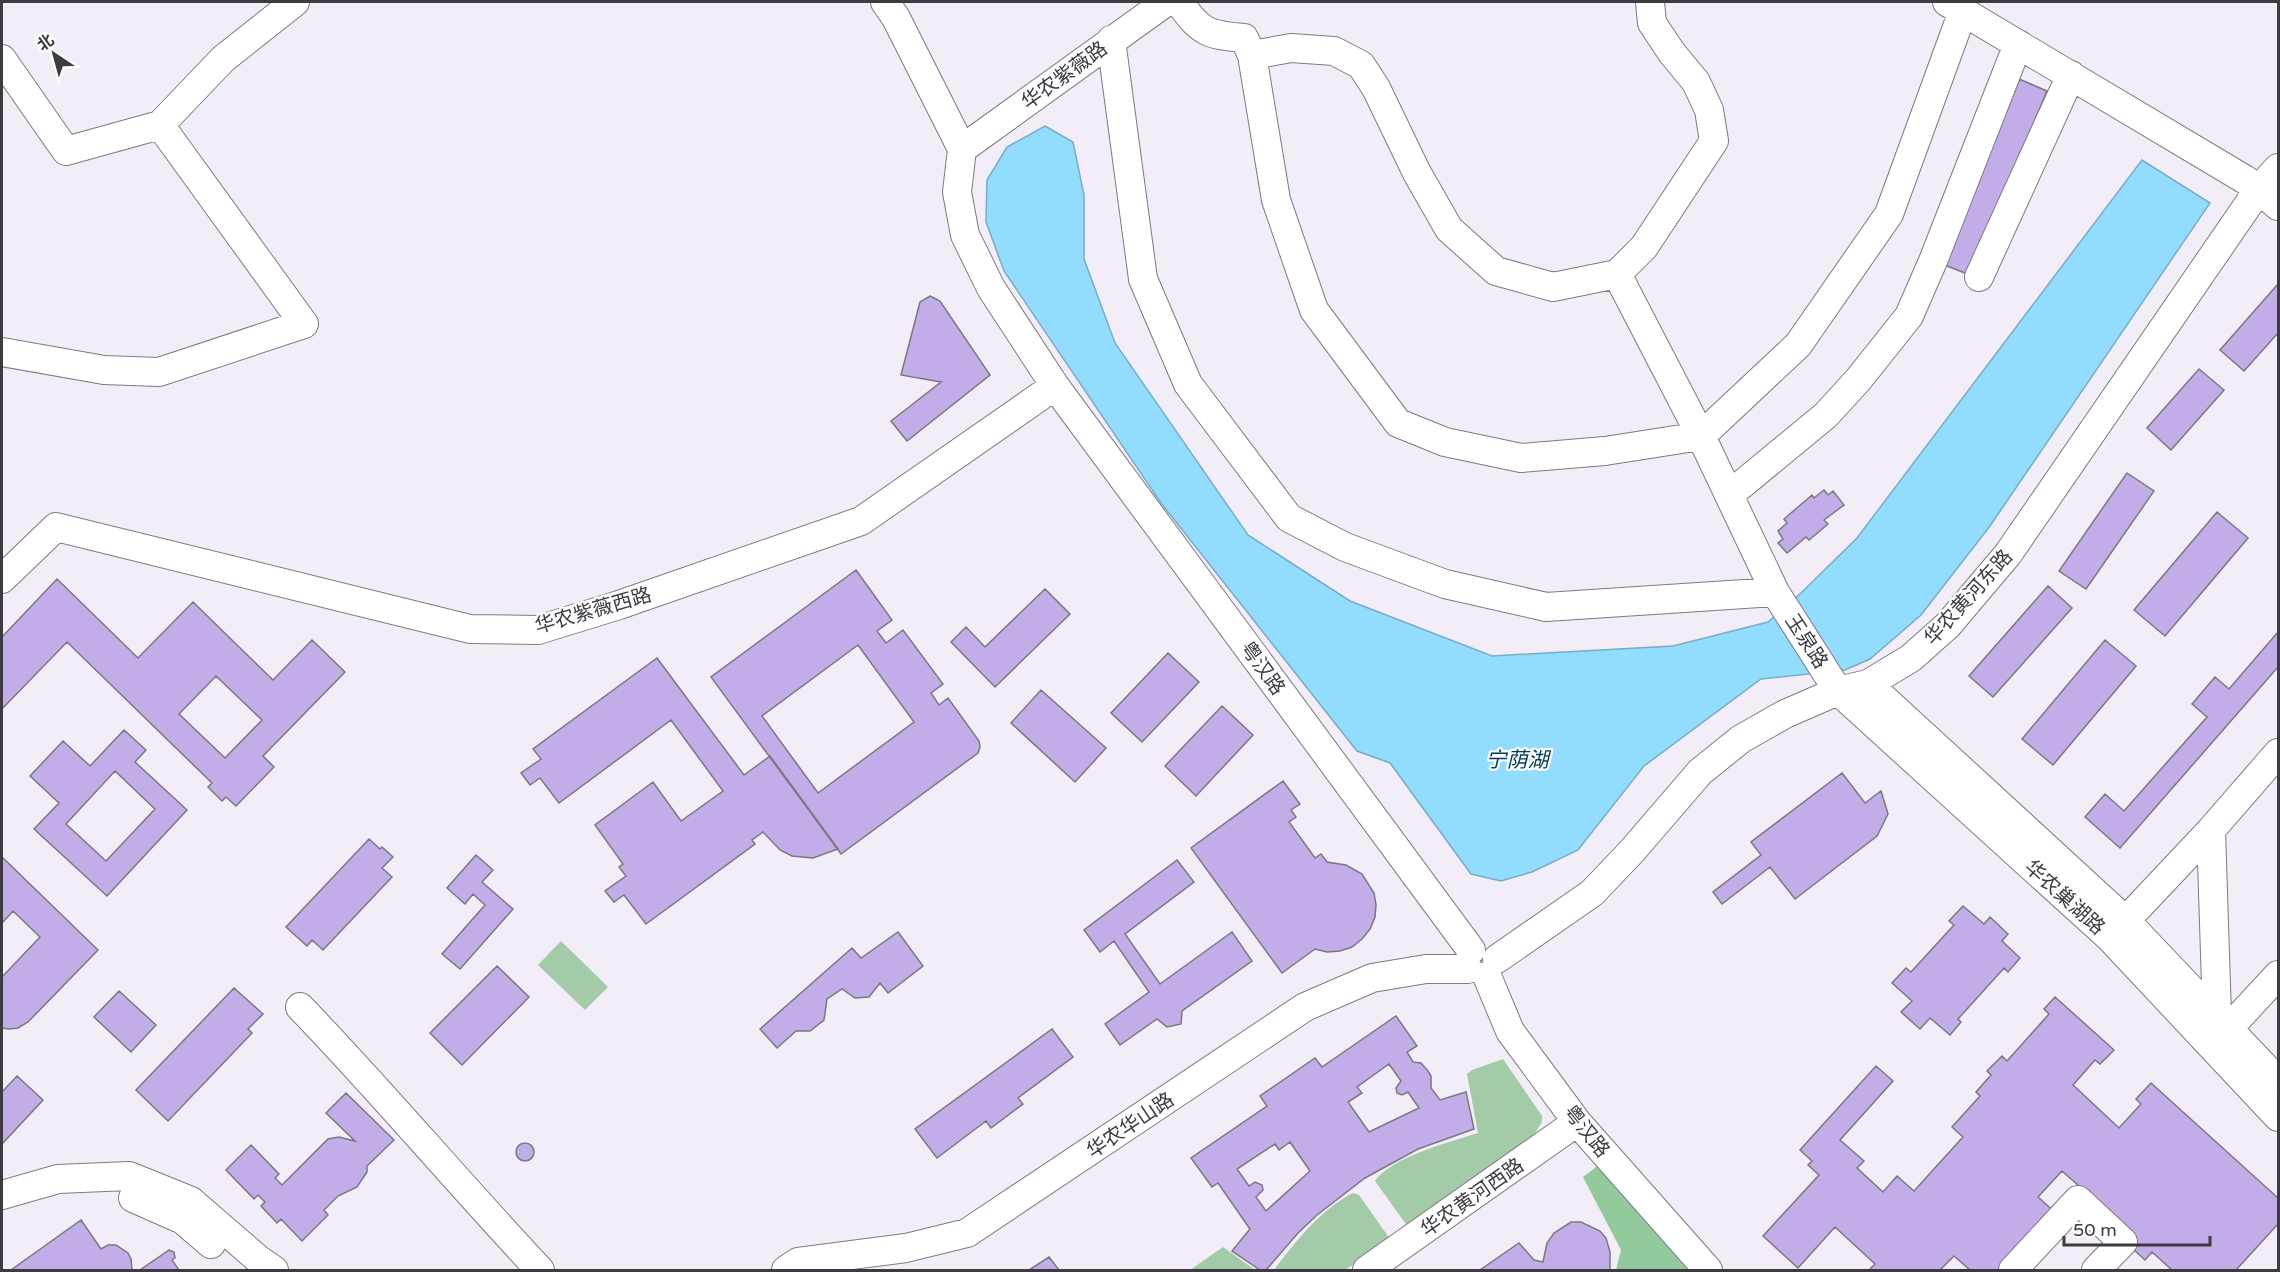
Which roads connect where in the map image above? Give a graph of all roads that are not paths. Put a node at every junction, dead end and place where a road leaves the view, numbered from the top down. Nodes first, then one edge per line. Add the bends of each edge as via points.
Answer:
1 (295, 2) edge
2 (885, 2) edge
3 (1166, 2) edge
4 (1179, 2) edge
5 (1650, 2) edge
6 (1955, 6) edge
7 (1111, 40) junction
8 (2018, 44) junction
9 (1252, 55) junction
10 (2, 59) edge
11 (2071, 75) junction
12 (160, 125) junction
13 (962, 149) junction
14 (2278, 168) edge
15 (2269, 197) edge
16 (1617, 274) junction
17 (1979, 277) dead end
18 (2, 352) edge
19 (1055, 386) junction
20 (1701, 436) junction
21 (1729, 495) junction
22 (2, 579) edge
23 (1775, 592) junction
24 (1868, 684) junction
25 (1838, 691) junction
26 (2278, 753) edge
27 (2211, 830) junction
28 (2118, 929) junction
29 (1481, 964) junction
30 (2278, 975) edge
31 (300, 1007) dead end
32 (2219, 1030) junction
33 (2278, 1081) edge
34 (2278, 1117) edge
35 (1577, 1122) junction
36 (126, 1185) junction
37 (2, 1195) edge
38 (2, 1211) edge
39 (241, 1270) edge
40 (274, 1270) edge
41 (540, 1270) edge
42 (786, 1270) edge
43 (1367, 1270) edge
44 (1708, 1270) edge
45 (2013, 1270) edge
46 (2096, 1270) edge

1 - 12 street via 223,60
2 - 13 street
3 - 7 street, 华农紫薇路
4 - 9 street via 1193,21 1215,36 1244,38
5 - 16 street via 1652,23 1696,82 1709,110 1714,141 1644,247
6 - 8 street
6 - 20 street via 1890,214 1798,345
7 - 13 street, 华农紫薇路
7 - 23 street via 1143,279 1188,384 1289,518 1345,547 1445,584 1546,607
8 - 11 street
8 - 21 street via 1909,316 1827,415
9 - 16 street via 1291,48 1334,51 1361,65 1449,229 1496,271 1553,287
9 - 20 street via 1276,200 1314,310 1398,423 1445,442 1521,458 1605,451
10 - 12 street via 66,151
11 - 15 street
11 - 17 street
12 - 18 street via 304,324 159,372 104,370
13 - 19 street, 粤汉路 via 957,192 965,235 991,288
14 - 15 street, 华农黄河东路
15 - 24 street, 华农黄河东路 via 2008,554 1940,632 1911,658
16 - 20 street, 玉泉路
19 - 22 street, 华农紫薇西路 via 861,521 538,630 470,629 56,527
19 - 29 street, 粤汉路
20 - 21 street, 玉泉路
21 - 23 street, 玉泉路
23 - 25 street, 玉泉路
24 - 25 street, 华农黄河东路
24 - 28 street, 华农巢湖路
25 - 28 street, 华农巢湖路
25 - 29 street, 华农黄河东路 via 1741,739 1700,772 1592,892
26 - 27 street
27 - 28 street
27 - 32 street
28 - 32 street, 华农巢湖路
29 - 35 street, 粤汉路 via 1510,1031
29 - 42 street, 华农华山路 via 1372,978 1305,1007 967,1233 906,1248 798,1262
30 - 32 street
31 - 41 street
32 - 33 street, 华农巢湖路
32 - 34 street, 华农巢湖路
35 - 43 street, 华农黄河西路
35 - 44 street, 粤汉路
36 - 37 street via 58,1179
36 - 38 street via 50,1197
36 - 39 street via 183,1220
36 - 40 street via 191,1201
45 - 46 street via 2078,1200 2123,1242

